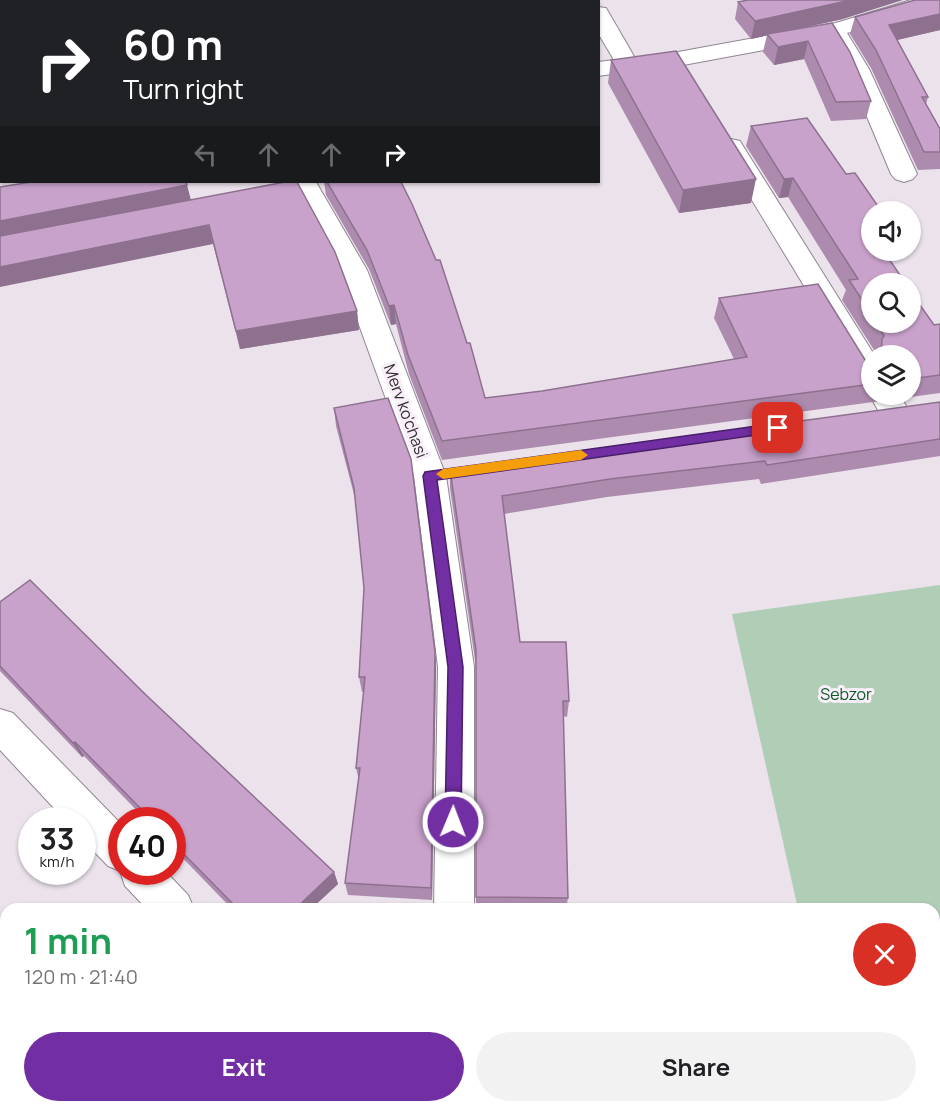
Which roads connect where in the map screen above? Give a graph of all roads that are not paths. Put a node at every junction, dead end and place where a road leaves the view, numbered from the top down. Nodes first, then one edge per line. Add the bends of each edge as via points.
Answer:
1 (932, 0) edge
2 (600, 16) edge
3 (834, 29) junction
4 (628, 65) junction
5 (600, 69) edge
6 (721, 130) edge
7 (904, 174) dead end
8 (305, 183) edge
9 (861, 357) edge
10 (898, 405) edge
11 (859, 416) edge
12 (0, 725) edge
13 (108, 839) edge
14 (151, 885) edge
15 (168, 903) edge
16 (454, 903) edge

1 - 3 street
2 - 4 street
3 - 4 street via 684,69
3 - 7 street via 858,69
4 - 5 street
6 - 9 street
8 - 16 street, Merv ko'chasi via 353,270 441,474 456,667
10 - 11 street
12 - 13 street
14 - 15 street

